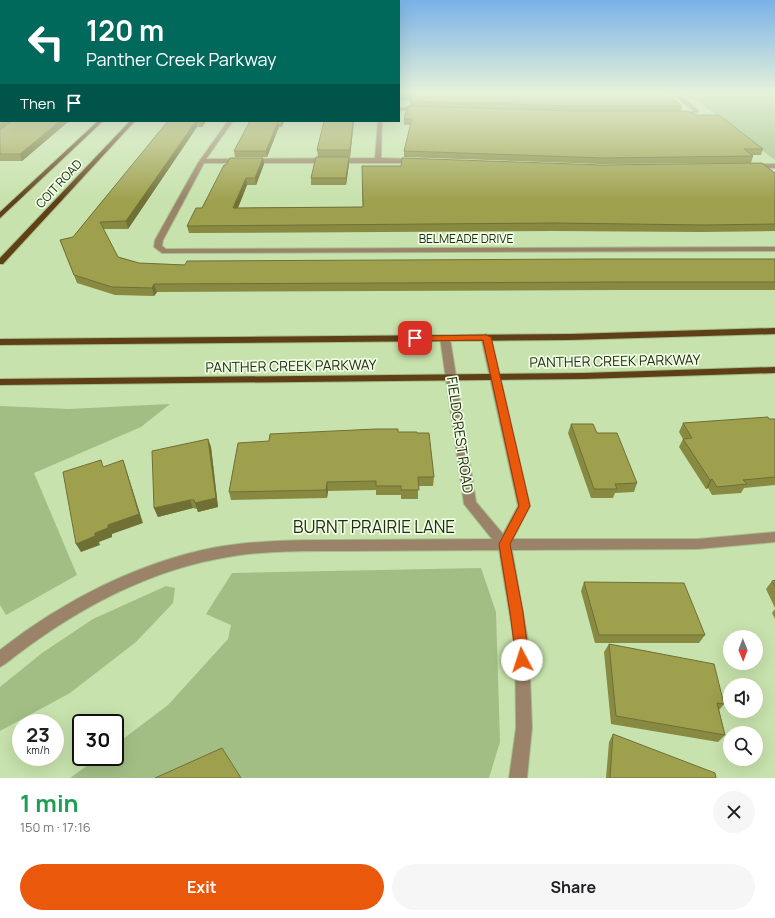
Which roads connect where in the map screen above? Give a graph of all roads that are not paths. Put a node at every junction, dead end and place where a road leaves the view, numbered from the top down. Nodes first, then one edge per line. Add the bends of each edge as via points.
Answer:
1 (92, 128) edge
2 (126, 128) edge
3 (225, 128) edge
4 (380, 128) edge
5 (378, 160) junction
6 (204, 161) junction
7 (425, 162) edge
8 (775, 166) edge
9 (743, 167) edge
10 (0, 216) edge
11 (775, 249) edge
12 (0, 262) edge
13 (775, 331) edge
14 (486, 337) junction
15 (445, 338) junction
16 (0, 342) edge
17 (775, 370) edge
18 (496, 377) junction
19 (452, 378) junction
20 (0, 382) edge
21 (775, 537) edge
22 (504, 544) junction
23 (0, 659) edge
24 (518, 778) edge

1 - 10 main road, COIT ROAD
2 - 12 main road, COIT ROAD
3 - 6 street via 216,138
4 - 5 street
5 - 6 street
5 - 7 street
6 - 11 street, BELMEADE DRIVE via 159,240 158,247 165,251
8 - 9 street
13 - 14 main road, PANTHER CREEK PARKWAY
14 - 15 main road, PANTHER CREEK PARKWAY
14 - 18 street
15 - 16 main road, PANTHER CREEK PARKWAY
15 - 19 street, FIELDCREST ROAD
17 - 18 main road, PANTHER CREEK PARKWAY via 659,375
18 - 19 main road, PANTHER CREEK PARKWAY
18 - 22 street via 524,506
19 - 20 main road, PANTHER CREEK PARKWAY
19 - 22 street, FIELDCREST ROAD via 470,504
21 - 22 street, BURNT PRAIRIE LANE via 698,544
22 - 23 street, BURNT PRAIRIE LANE via 256,547 196,558 135,578 103,593 38,631
22 - 24 street via 522,647 524,728

